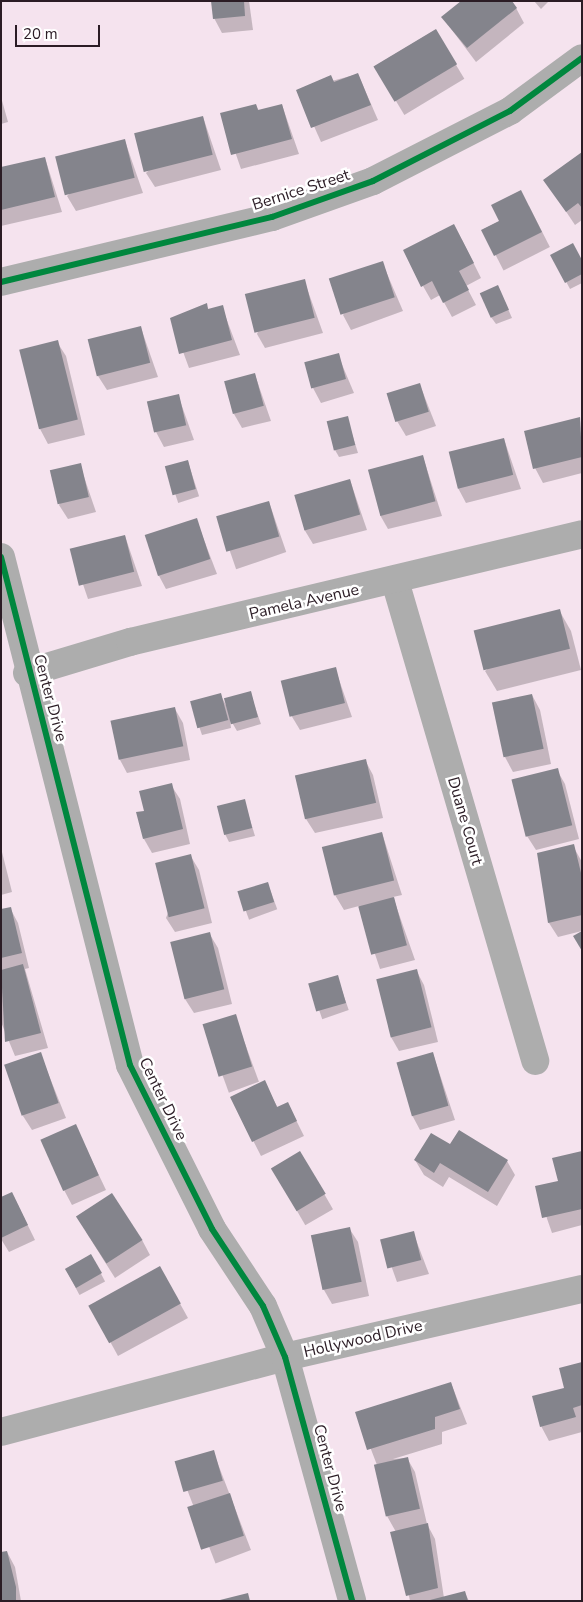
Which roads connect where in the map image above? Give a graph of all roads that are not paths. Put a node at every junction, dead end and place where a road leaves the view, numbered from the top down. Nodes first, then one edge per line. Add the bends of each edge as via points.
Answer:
1 (582, 58) edge
2 (1, 282) edge
3 (582, 534) edge
4 (1, 557) edge
5 (395, 581) junction
6 (28, 673) junction
7 (535, 1061) dead end
8 (582, 1289) edge
9 (286, 1356) junction
10 (1, 1432) edge
11 (352, 1601) edge

1 - 2 street, Bernice Street via 510,111 372,181 272,217
3 - 5 street, Pamela Avenue
4 - 6 street, Center Drive
5 - 6 street, Pamela Avenue via 130,642
5 - 7 street, Duane Court
6 - 9 street, Center Drive via 130,1065 212,1229 263,1306
8 - 9 street, Hollywood Drive
9 - 10 street, Hollywood Drive
9 - 11 street, Center Drive

